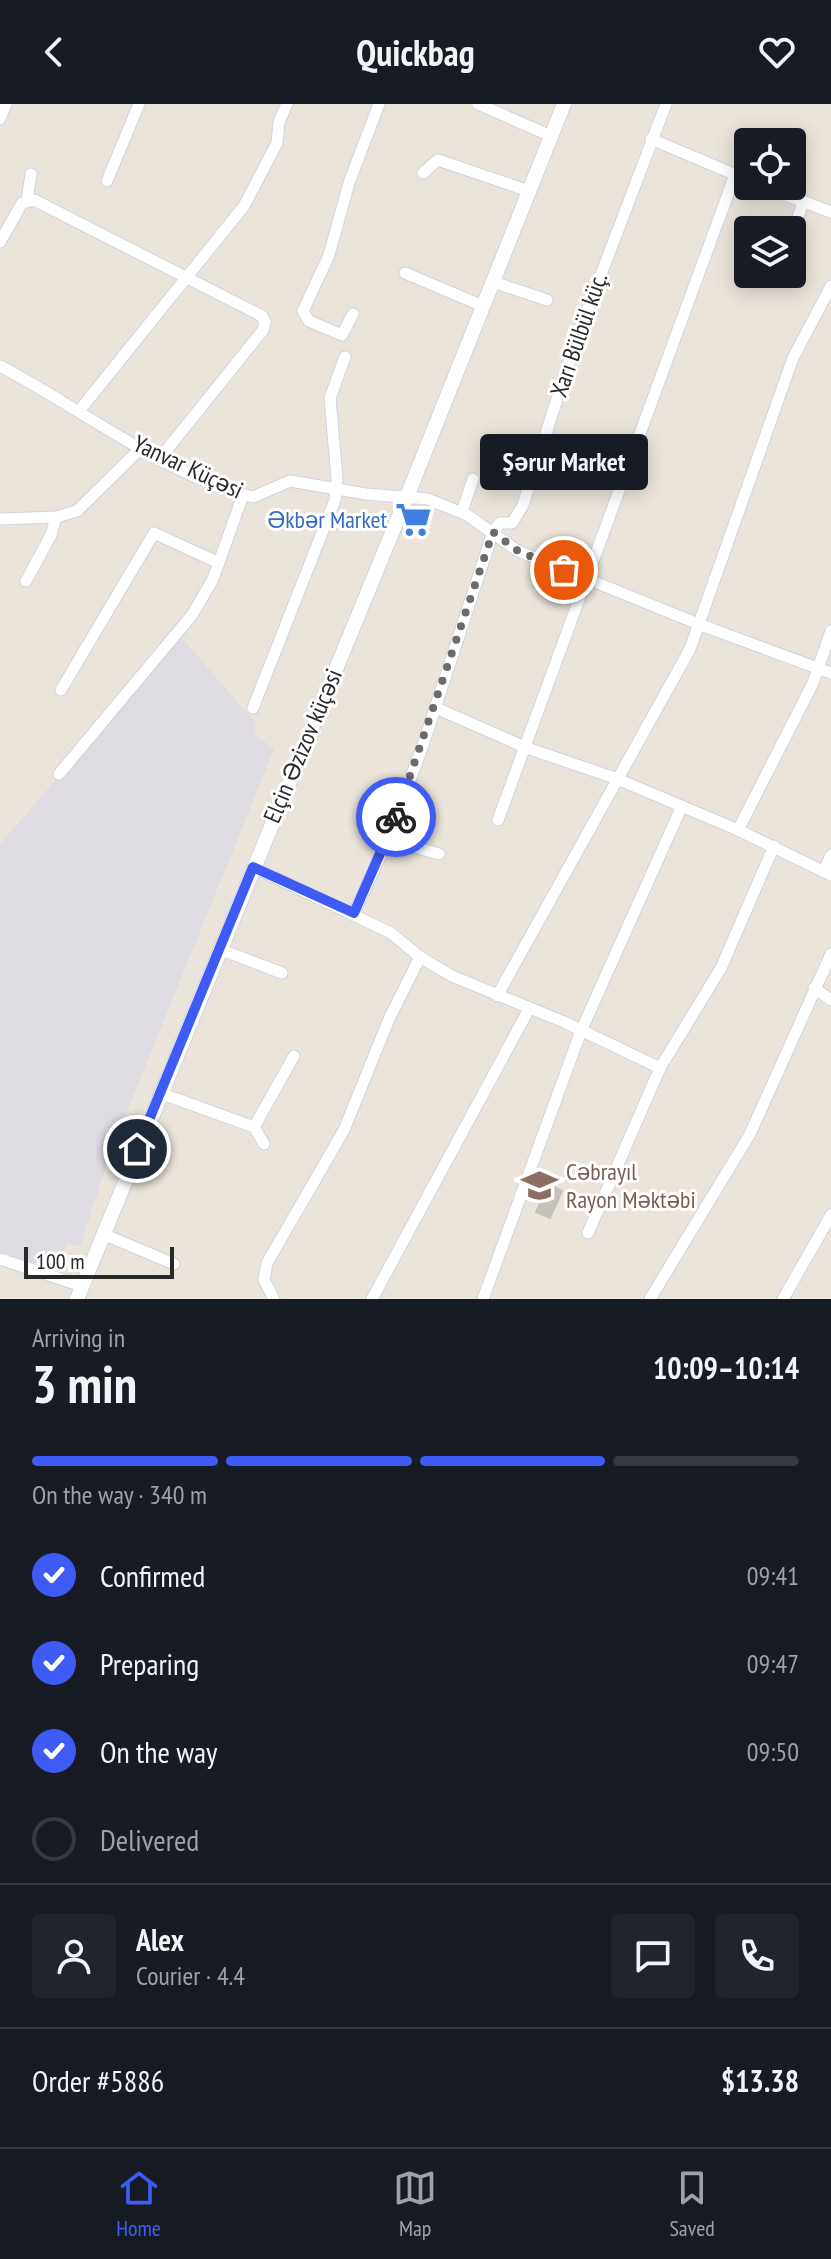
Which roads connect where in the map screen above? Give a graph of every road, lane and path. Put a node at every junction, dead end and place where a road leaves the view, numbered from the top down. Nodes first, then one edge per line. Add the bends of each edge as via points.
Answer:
1 (6, 104) edge
2 (139, 104) edge
3 (287, 104) edge
4 (379, 104) edge
5 (478, 104) edge
6 (564, 104) edge
7 (666, 104) edge
8 (0, 119) edge
9 (551, 136) junction
10 (651, 139) junction
11 (423, 173) dead end
12 (31, 174) dead end
13 (734, 175) edge
14 (734, 178) edge
15 (107, 181) dead end
16 (529, 191) junction
17 (27, 200) junction
18 (796, 200) edge
19 (803, 203) junction
20 (831, 212) edge
21 (798, 216) edge
22 (0, 242) edge
23 (405, 273) dead end
24 (189, 278) junction
25 (493, 282) junction
26 (831, 286) edge
27 (547, 300) dead end
28 (483, 306) junction
29 (353, 314) dead end
30 (345, 357) dead end
31 (0, 366) edge
32 (79, 411) junction
33 (142, 447) junction
34 (161, 457) junction
35 (473, 479) dead end
36 (337, 490) junction
37 (408, 494) junction
38 (243, 495) junction
39 (462, 512) junction
40 (56, 517) junction
41 (0, 519) edge
42 (493, 532) junction
43 (219, 563) junction
44 (587, 579) junction
45 (26, 581) dead end
46 (701, 625) junction
47 (831, 631) edge
48 (818, 668) junction
49 (831, 673) edge
50 (61, 690) dead end
51 (253, 708) dead end
52 (436, 708) junction
53 (527, 748) junction
54 (59, 774) dead end
55 (615, 778) junction
56 (682, 806) junction
57 (498, 820) dead end
58 (738, 830) junction
59 (388, 839) junction
60 (774, 846) junction
61 (439, 854) dead end
62 (831, 855) edge
63 (253, 867) junction
64 (827, 873) edge
65 (354, 913) junction
66 (219, 949) junction
67 (831, 954) edge
68 (420, 957) junction
69 (282, 973) dead end
70 (825, 978) edge
71 (814, 988) junction
72 (497, 996) junction
73 (831, 1000) edge
74 (529, 1009) junction
75 (581, 1031) junction
76 (294, 1056) dead end
77 (660, 1068) junction
78 (160, 1093) junction
79 (254, 1127) junction
80 (264, 1144) dead end
81 (831, 1215) edge
82 (588, 1233) dead end
83 (103, 1234) junction
84 (0, 1259) edge
85 (174, 1264) dead end
86 (80, 1292) edge
87 (274, 1299) edge
88 (372, 1299) edge
89 (483, 1299) edge
90 (650, 1299) edge
91 (783, 1299) edge

1 - 8 street
2 - 15 street
3 - 24 street via 277,143 259,180
4 - 29 street via 329,255 303,311 309,321 342,335
5 - 9 street
6 - 9 street, Elçin Əzizov küçəsi
7 - 10 street, Xarı Bülbül küç.
9 - 16 street, Elçin Əzizov küçəsi
10 - 13 street
10 - 42 street, Xarı Bülbül küç. via 575,343 523,505 512,523 500,523
11 - 16 street via 438,160
12 - 17 street
14 - 44 street
16 - 25 street, Elçin Əzizov küçəsi
17 - 22 street
17 - 24 street
18 - 19 street
19 - 20 street
19 - 21 street
23 - 28 street
24 - 32 street
24 - 34 street via 255,311 265,322
25 - 27 street
25 - 28 street, Elçin Əzizov küçəsi
26 - 46 street via 793,358
28 - 37 street, Elçin Əzizov küçəsi
30 - 36 street via 330,398
31 - 32 street, Yanvar Küçəsi
32 - 33 street, Yanvar Küçəsi
33 - 34 street, Yanvar Küçəsi
33 - 40 street via 82,508
34 - 38 street, Yanvar Küçəsi
35 - 39 street
36 - 37 street, Yanvar Küçəsi
36 - 38 street, Yanvar Küçəsi via 284,482 260,496
36 - 51 street
37 - 39 street, Yanvar Küçəsi
37 - 63 street, Elçin Əzizov küçəsi
38 - 43 street
39 - 42 street, Yanvar Küçəsi
40 - 41 street
40 - 45 street
42 - 44 street, Yanvar Küçəsi via 518,551
42 - 52 street
43 - 50 street via 154,533
43 - 54 street via 184,627
44 - 46 street, Yanvar Küçəsi
44 - 53 street
46 - 48 street, Yanvar Küçəsi
46 - 55 street
47 - 48 street
48 - 49 street, Yanvar Küçəsi
48 - 58 street
52 - 53 street
52 - 59 street
53 - 55 street
53 - 57 street
55 - 56 street
55 - 72 street
56 - 58 street
56 - 75 street
58 - 60 street
59 - 61 street
59 - 65 street
60 - 64 street
60 - 77 street via 721,968
62 - 64 street
63 - 65 street
63 - 66 street, Elçin Əzizov küçəsi
65 - 68 street
66 - 69 street
66 - 78 street, Elçin Əzizov küçəsi
67 - 70 street
68 - 72 street
68 - 87 street via 344,1130 267,1263 264,1280
70 - 71 street
71 - 73 street
71 - 90 street via 750,1134
72 - 74 street
74 - 75 street
74 - 88 street
75 - 77 street
75 - 89 street
76 - 79 street
77 - 82 street
78 - 79 street
78 - 83 street, Elçin Əzizov küçəsi
79 - 80 street
81 - 91 street
83 - 85 street
83 - 86 street, Elçin Əzizov küçəsi
84 - 86 street

